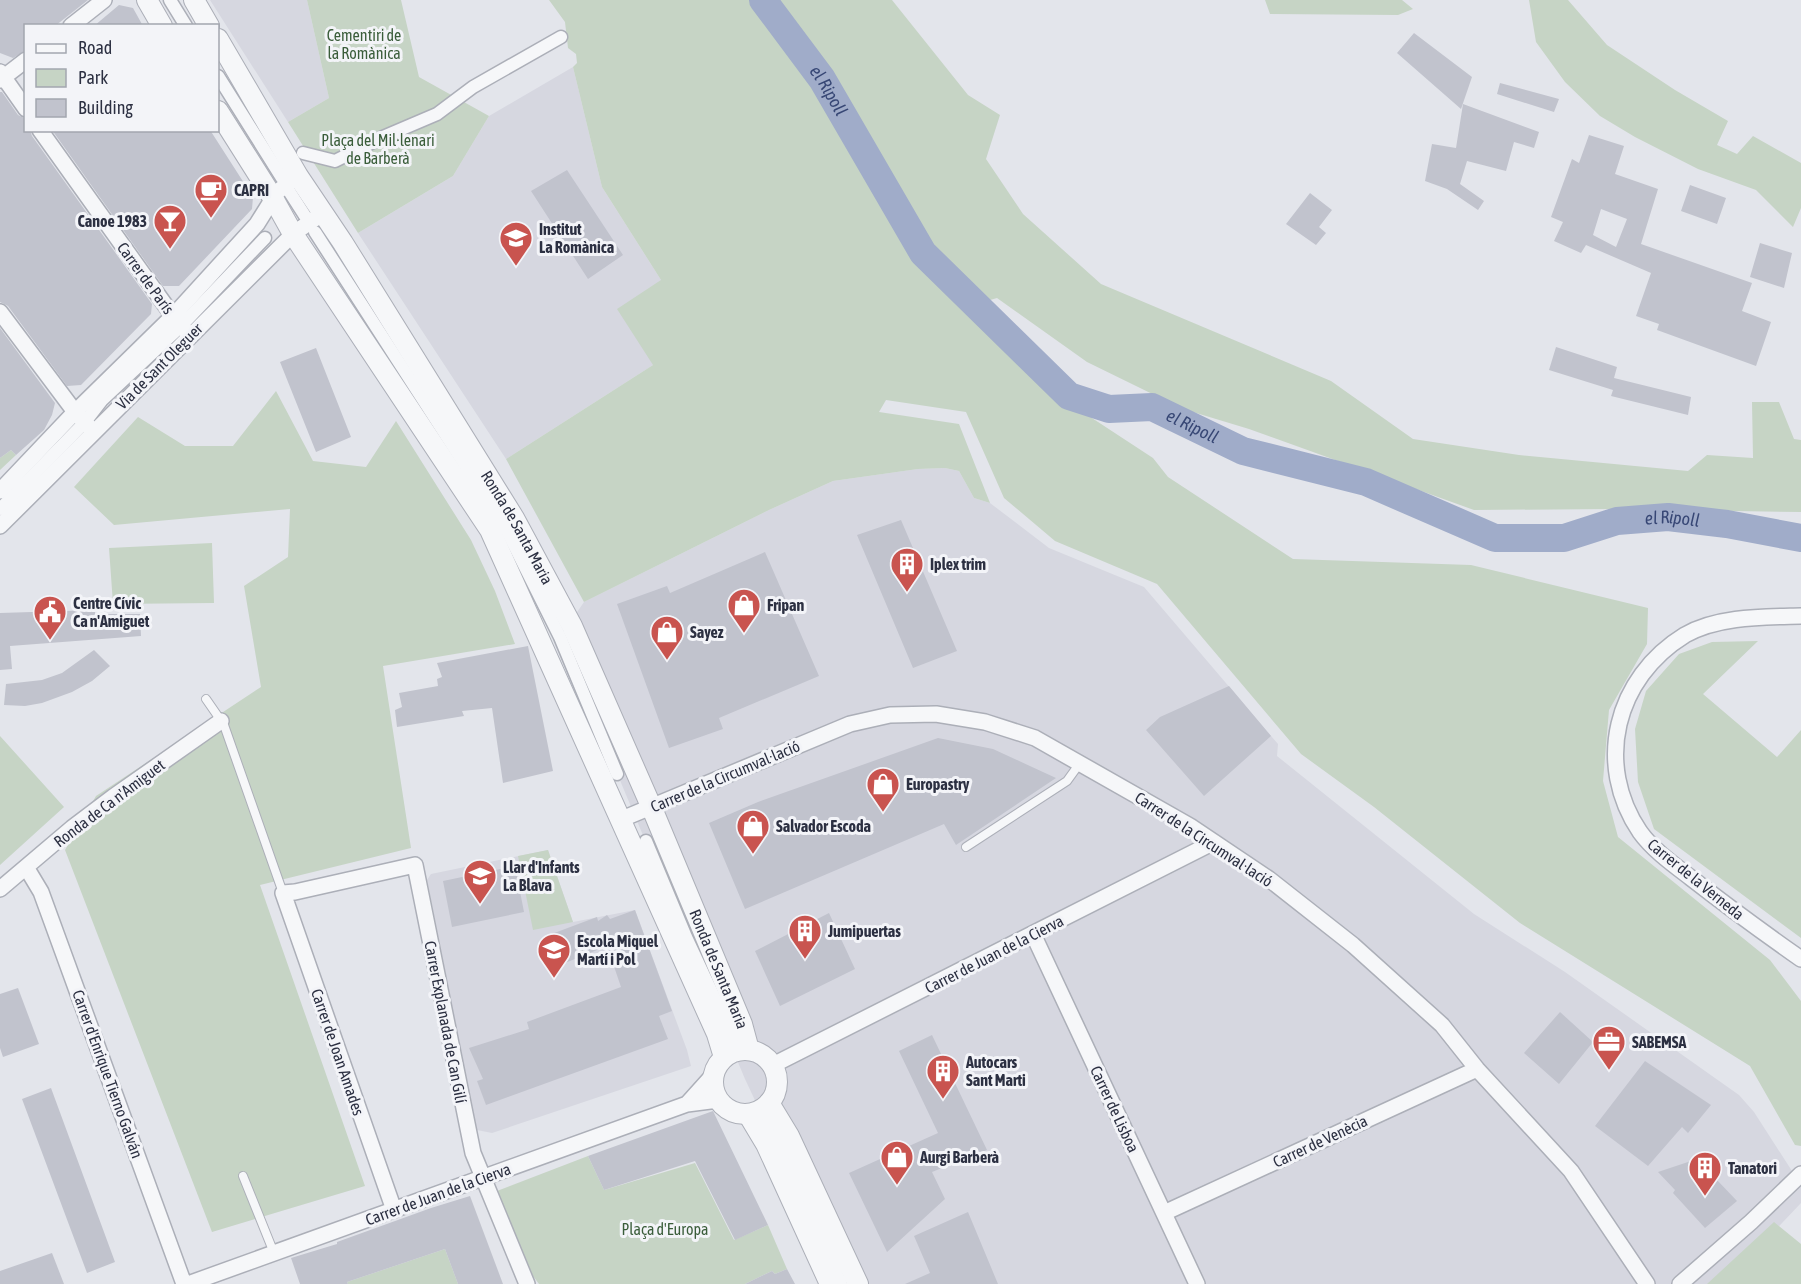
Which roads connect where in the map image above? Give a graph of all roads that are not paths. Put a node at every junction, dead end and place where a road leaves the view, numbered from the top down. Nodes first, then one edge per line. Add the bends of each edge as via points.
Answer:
1 (104, 0) edge
2 (147, 0) edge
3 (170, 0) edge
4 (194, 0) edge
5 (73, 24) edge
6 (161, 24) edge
7 (185, 24) edge
8 (208, 24) edge
9 (561, 37) dead end
10 (219, 41) edge
11 (24, 61) edge
12 (1, 76) edge
13 (219, 78) edge
14 (24, 106) edge
15 (219, 112) edge
16 (41, 132) edge
17 (303, 153) dead end
18 (285, 186) junction
19 (307, 222) junction
20 (315, 232) dead end
21 (265, 238) dead end
22 (0, 312) edge
23 (181, 326) junction
24 (84, 422) junction
25 (0, 491) edge
26 (0, 510) edge
27 (0, 526) edge
28 (1801, 616) edge
29 (206, 699) dead end
30 (221, 721) junction
31 (1080, 763) junction
32 (617, 774) dead end
33 (651, 806) junction
34 (622, 819) junction
35 (646, 842) dead end
36 (1214, 842) junction
37 (966, 847) dead end
38 (26, 867) junction
39 (0, 889) edge
40 (283, 893) junction
41 (1033, 934) junction
42 (1801, 959) edge
43 (730, 1058) junction
44 (773, 1065) junction
45 (1477, 1069) junction
46 (718, 1100) junction
47 (687, 1104) junction
48 (759, 1109) junction
49 (1801, 1174) edge
50 (243, 1176) dead end
51 (482, 1179) junction
52 (394, 1210) junction
53 (1164, 1213) junction
54 (274, 1253) junction
55 (186, 1284) edge
56 (527, 1284) edge
57 (830, 1284) edge
58 (841, 1284) edge
59 (858, 1284) edge
60 (1197, 1284) edge
61 (1647, 1284) edge
62 (1680, 1284) edge

1 - 5 street
2 - 6 street
3 - 7 street
4 - 8 street
9 - 17 street via 473,87 437,114 335,161
10 - 18 street, Ronda de Santa Maria
11 - 12 street
12 - 14 street
13 - 18 street
15 - 18 street, Ronda de Santa Maria
16 - 23 street, Carrer de París
18 - 19 street, Ronda de Santa Maria
18 - 19 street, Ronda de Santa Maria
18 - 23 street, Via de Sant Oleguer
19 - 23 street, Via de Sant Oleguer
19 - 33 street, Ronda de Santa Maria via 514,518 572,626
19 - 34 street, Ronda de Santa Maria via 490,530
20 - 32 street, Ronda de Santa Maria via 505,527 560,637
21 - 23 street, Via de Sant Oleguer
22 - 24 street
23 - 24 street, Via de Sant Oleguer
23 - 24 street, Via de Sant Oleguer
24 - 25 street, Via de Sant Oleguer
24 - 26 street, Via de Sant Oleguer
24 - 27 street, Via de Sant Oleguer
28 - 42 street, Carrer de la Verneda via 1719,622 1686,635 1653,660 1633,688 1621,718 1616,775 1622,797 1641,834 1670,862
29 - 30 lane
30 - 38 street, Ronda de Ca n'Amiguet via 113,797
30 - 40 lane
31 - 33 street, Carrer de la Circumval·lació via 1035,738 985,722 936,714 890,715 850,724
31 - 36 street, Carrer de la Circumval·lació
31 - 37 lane via 1067,781
33 - 34 street, Carrer de la Circumval·lació
33 - 43 street, Ronda de Santa Maria via 742,1024
34 - 43 street, Ronda de Santa Maria
35 - 43 street, Ronda de Santa Maria via 729,1029
36 - 41 street, Carrer de Juan de la Cierva
36 - 45 street, Carrer de la Circumval·lació via 1269,879 1353,945 1442,1025
38 - 39 street, Ronda de Ca n'Amiguet
38 - 55 street, Carrer d'Enrique Tierno Galván via 41,892
40 - 51 street, Carrer Explanada de Can Gilí via 415,865 472,1153
40 - 52 street, Carrer de Joan Amades
41 - 44 street, Carrer de Juan de la Cierva
41 - 53 street, Carrer de Lisboa
43 - 44 street via 760,1053
43 - 46 street via 713,1085
43 - 47 street, Carrer de Juan de la Cierva
44 - 48 street via 778,1082 775,1093
45 - 53 street, Carrer de Venècia
45 - 61 street, Carrer de la Circumval·lació via 1570,1171
46 - 47 street, Carrer de Juan de la Cierva
46 - 48 street via 729,1110
47 - 51 street, Carrer de Juan de la Cierva
48 - 57 street via 766,1144
48 - 58 street
48 - 59 street via 789,1137
49 - 62 street
50 - 54 lane
51 - 52 street, Carrer de Juan de la Cierva
51 - 56 street, Carrer Explanada de Can Gilí
52 - 54 street, Carrer de Juan de la Cierva
53 - 60 street, Carrer de Lisboa
54 - 55 street, Carrer de Juan de la Cierva

